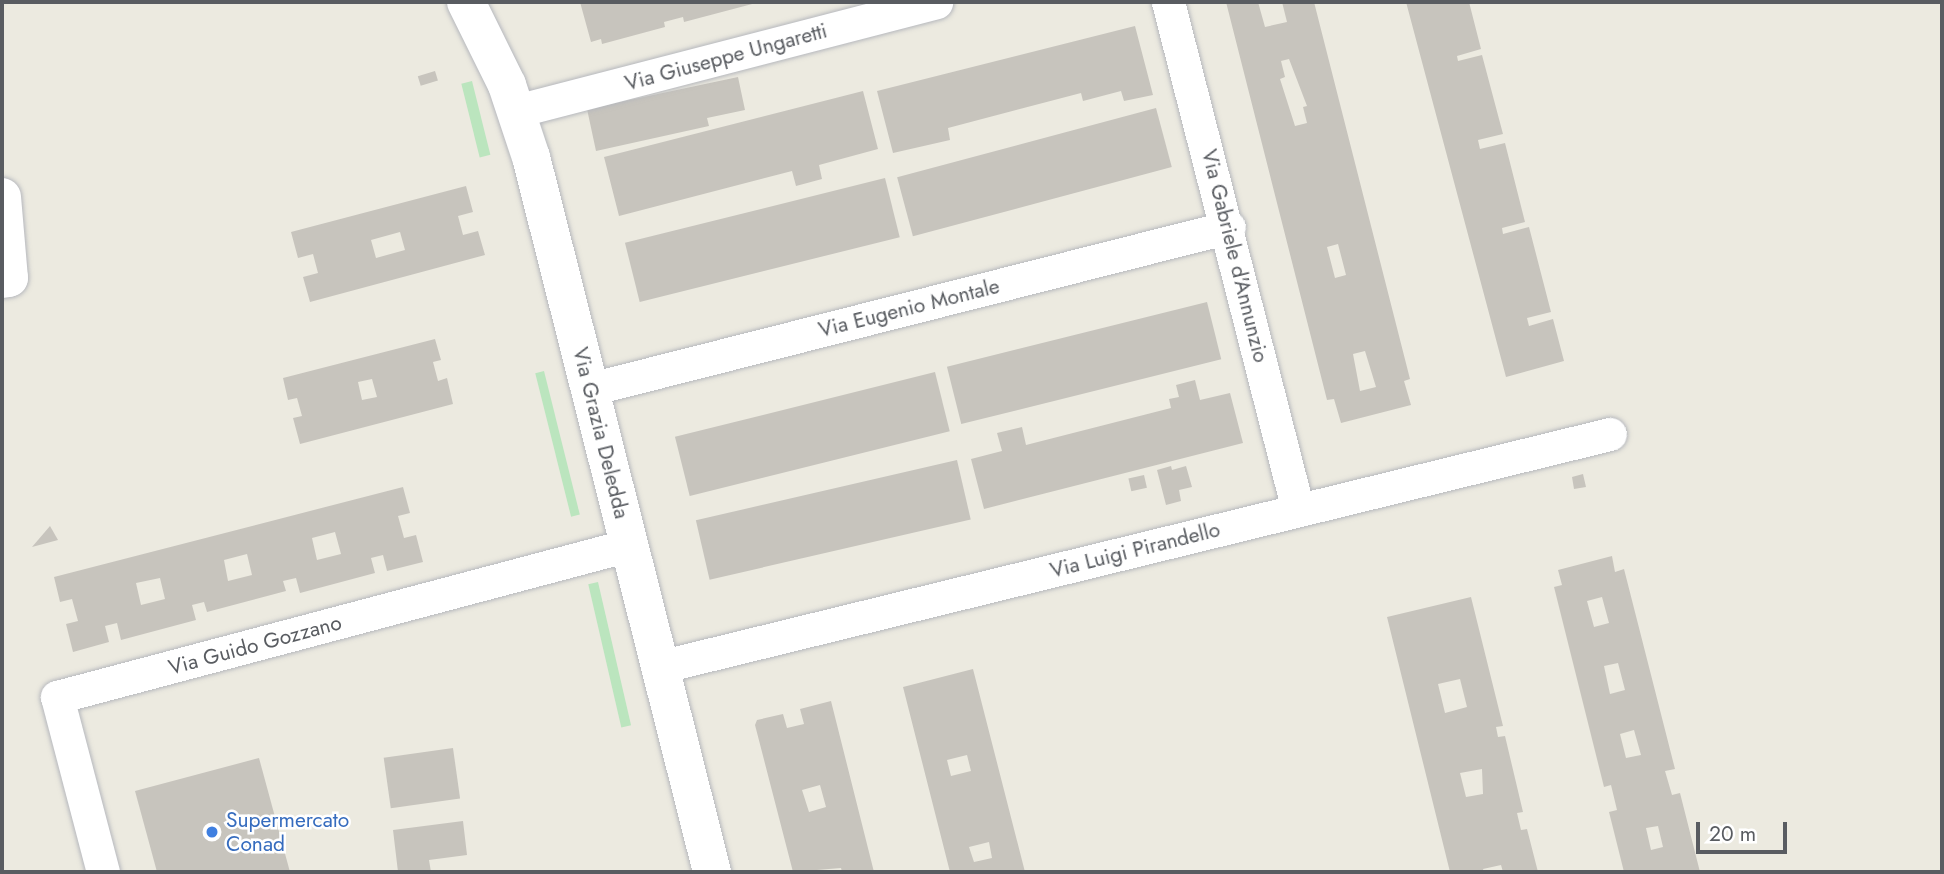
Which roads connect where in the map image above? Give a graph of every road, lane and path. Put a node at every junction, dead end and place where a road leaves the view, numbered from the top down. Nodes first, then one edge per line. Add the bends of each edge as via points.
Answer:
1 (466, 2) edge
2 (936, 2) edge
3 (1168, 2) edge
4 (516, 111) junction
5 (2, 197) edge
6 (1229, 227) junction
7 (5, 279) edge
8 (590, 388) junction
9 (1611, 434) dead end
10 (1298, 510) junction
11 (629, 545) junction
12 (659, 667) junction
13 (103, 872) edge
14 (712, 872) edge

1 - 4 street, Via Grazia Deledda
2 - 4 street, Via Giuseppe Ungaretti
3 - 6 street, Via Gabriele d'Annunzio
4 - 8 street, Via Grazia Deledda
5 - 7 street
6 - 8 street, Via Eugenio Montale
6 - 10 street, Via Gabriele d'Annunzio
8 - 11 street, Via Grazia Deledda
9 - 10 street, Via Luigi Pirandello
10 - 12 street, Via Luigi Pirandello
11 - 12 street, Via Grazia Deledda
11 - 13 street, Via Guido Gozzano via 57,697
12 - 14 street, Via Grazia Deledda

